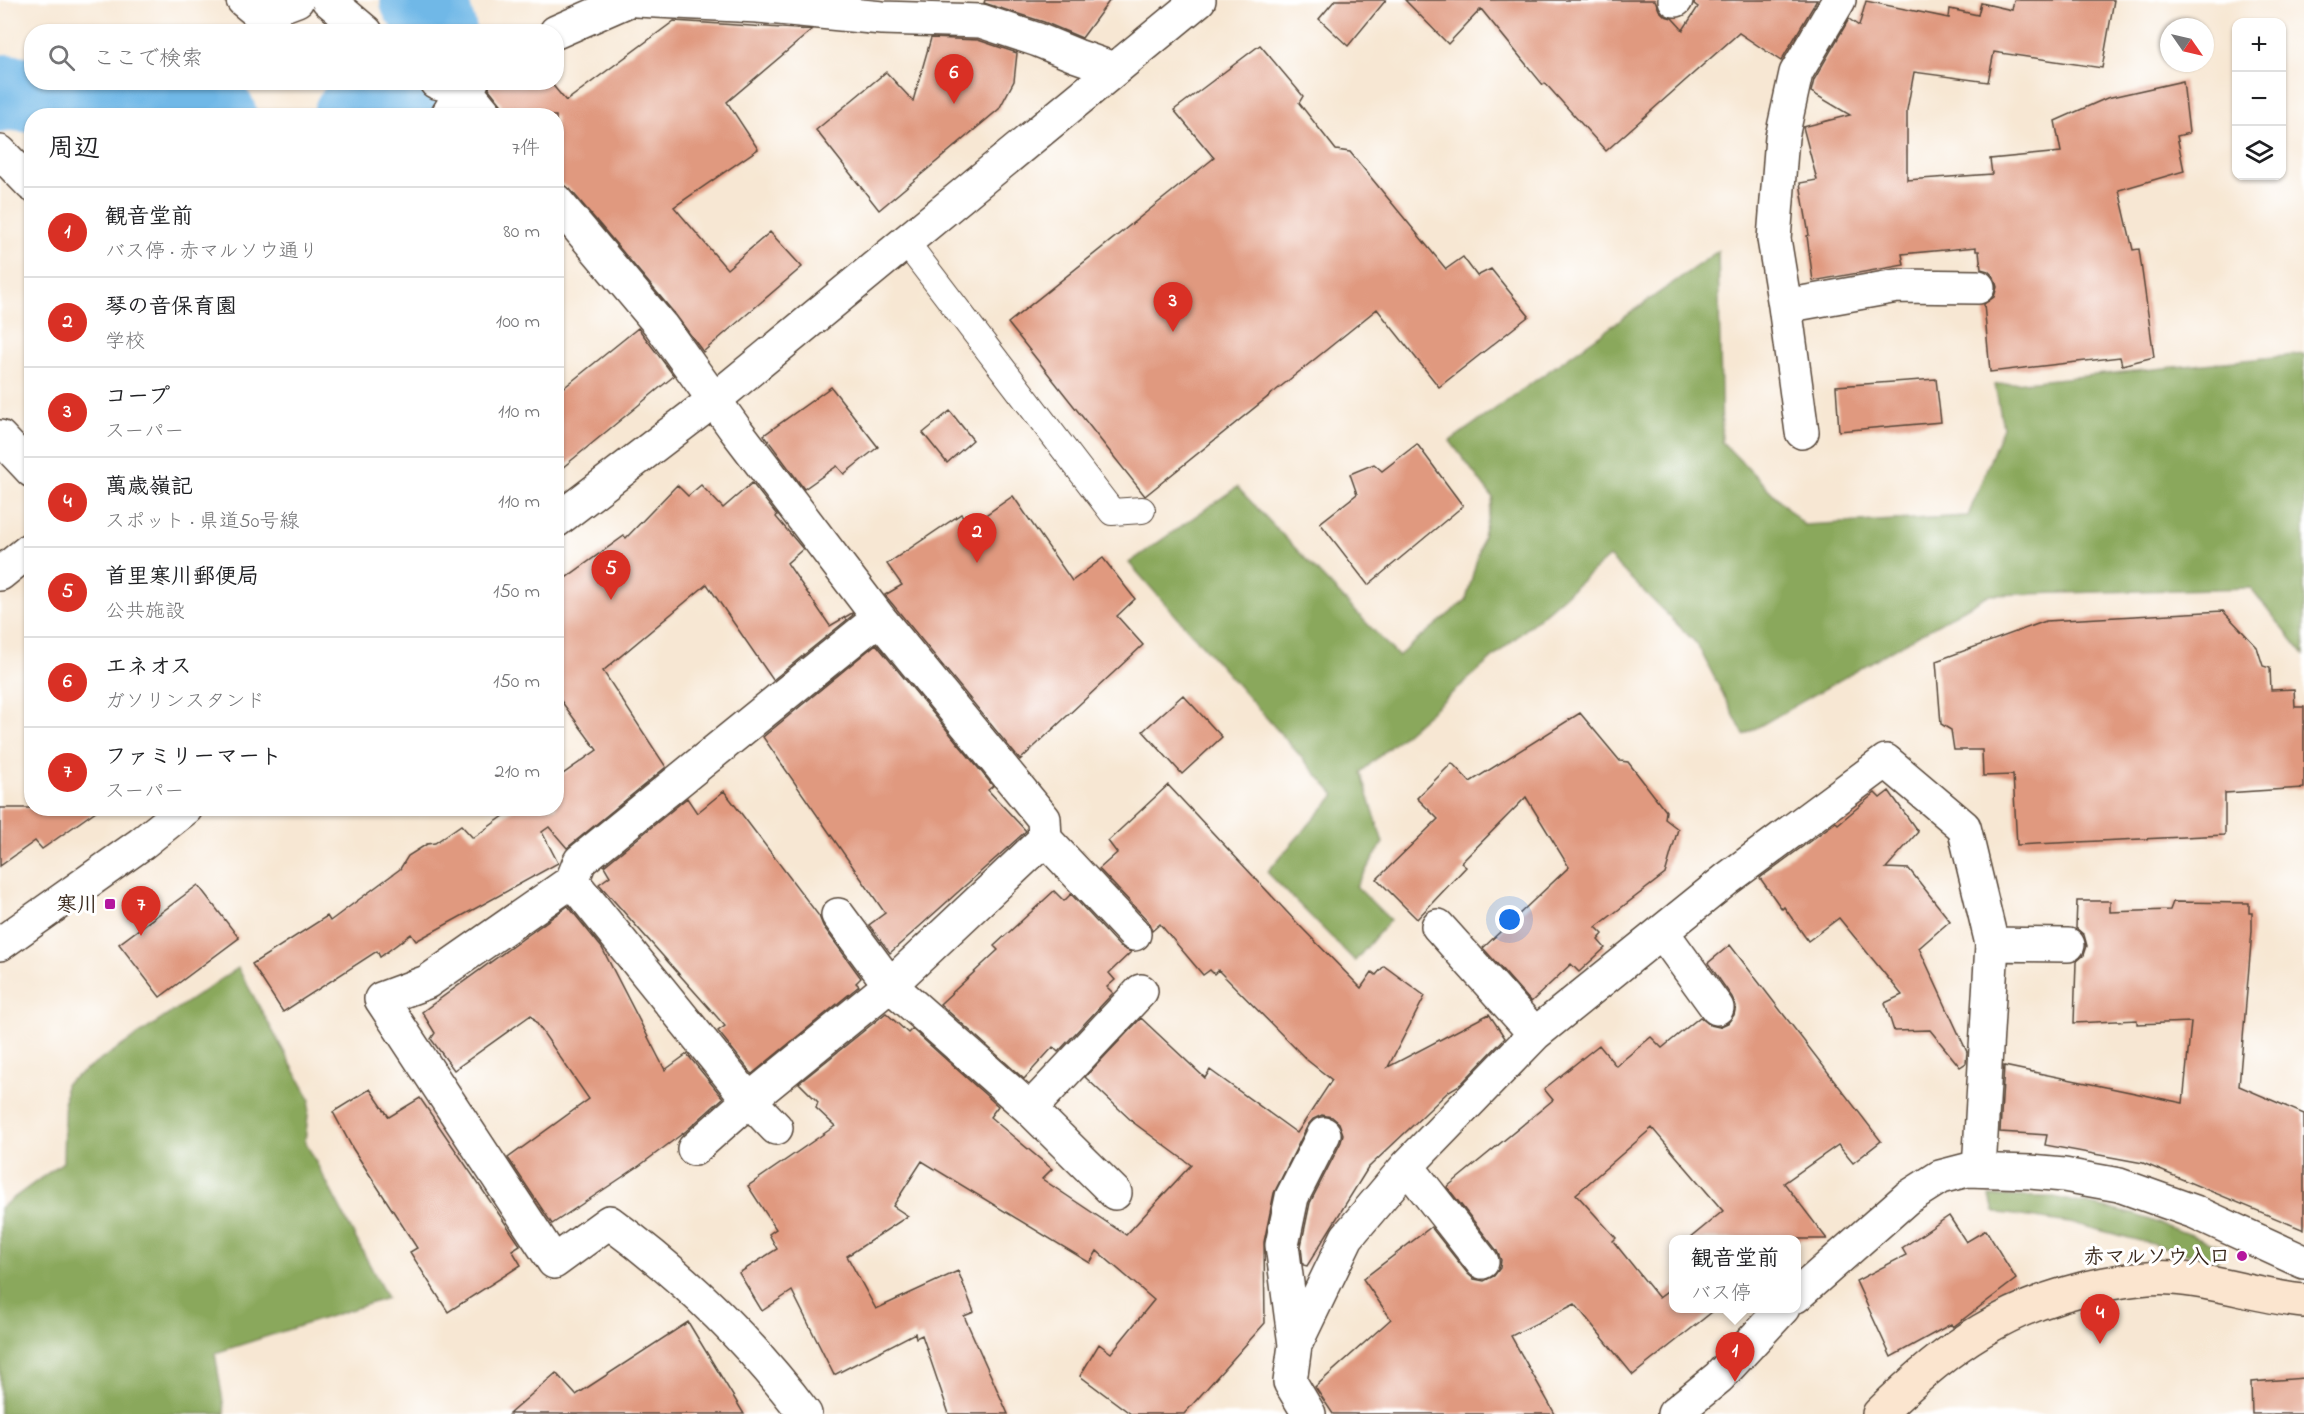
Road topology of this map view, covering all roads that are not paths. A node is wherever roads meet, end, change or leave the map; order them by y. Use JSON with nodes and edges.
{"nodes":[{"id":1,"x":243,"y":0,"type":"edge"},
{"id":2,"x":297,"y":0,"type":"edge"},
{"id":3,"x":328,"y":0,"type":"edge"},
{"id":4,"x":629,"y":0,"type":"edge"},
{"id":5,"x":636,"y":0,"type":"edge"},
{"id":6,"x":1199,"y":0,"type":"edge"},
{"id":7,"x":1839,"y":0,"type":"edge"},
{"id":8,"x":356,"y":24,"type":"edge"},
{"id":9,"x":564,"y":28,"type":"edge"},
{"id":10,"x":1114,"y":69,"type":"junction"},
{"id":11,"x":451,"y":90,"type":"edge"},
{"id":12,"x":459,"y":90,"type":"edge"},
{"id":13,"x":448,"y":108,"type":"edge"},
{"id":14,"x":478,"y":108,"type":"edge"},
{"id":15,"x":0,"y":152,"type":"edge"},
{"id":16,"x":24,"y":177,"type":"edge"},
{"id":17,"x":564,"y":211,"type":"edge"},
{"id":18,"x":905,"y":242,"type":"junction"},
{"id":19,"x":1978,"y":287,"type":"dead end"},
{"id":20,"x":1785,"y":306,"type":"junction"},
{"id":21,"x":714,"y":399,"type":"junction"},
{"id":22,"x":1802,"y":432,"type":"dead end"},
{"id":23,"x":0,"y":437,"type":"edge"},
{"id":24,"x":24,"y":462,"type":"edge"},
{"id":25,"x":1142,"y":510,"type":"dead end"},
{"id":26,"x":564,"y":515,"type":"edge"},
{"id":27,"x":24,"y":554,"type":"edge"},
{"id":28,"x":0,"y":574,"type":"edge"},
{"id":29,"x":879,"y":618,"type":"junction"},
{"id":30,"x":176,"y":816,"type":"edge"},
{"id":31,"x":1046,"y":839,"type":"junction"},
{"id":32,"x":572,"y":881,"type":"junction"},
{"id":33,"x":838,"y":915,"type":"dead end"},
{"id":34,"x":1438,"y":926,"type":"dead end"},
{"id":35,"x":1662,"y":932,"type":"junction"},
{"id":36,"x":1134,"y":934,"type":"dead end"},
{"id":37,"x":0,"y":944,"type":"edge"},
{"id":38,"x":1992,"y":944,"type":"junction"},
{"id":39,"x":2068,"y":945,"type":"dead end"},
{"id":40,"x":890,"y":985,"type":"junction"},
{"id":41,"x":1141,"y":991,"type":"dead end"},
{"id":42,"x":1717,"y":1008,"type":"dead end"},
{"id":43,"x":1534,"y":1034,"type":"junction"},
{"id":44,"x":749,"y":1100,"type":"junction"},
{"id":45,"x":1030,"y":1110,"type":"junction"},
{"id":46,"x":776,"y":1128,"type":"dead end"},
{"id":47,"x":1324,"y":1134,"type":"dead end"},
{"id":48,"x":694,"y":1149,"type":"dead end"},
{"id":49,"x":1407,"y":1166,"type":"junction"},
{"id":50,"x":1979,"y":1170,"type":"junction"},
{"id":51,"x":1115,"y":1193,"type":"dead end"},
{"id":52,"x":1482,"y":1262,"type":"dead end"},
{"id":53,"x":2304,"y":1262,"type":"edge"},
{"id":54,"x":1801,"y":1292,"type":"edge"},
{"id":55,"x":2304,"y":1302,"type":"edge"},
{"id":56,"x":1778,"y":1313,"type":"edge"},
{"id":57,"x":1295,"y":1346,"type":"junction"},
{"id":58,"x":805,"y":1414,"type":"edge"},
{"id":59,"x":1309,"y":1414,"type":"edge"},
{"id":60,"x":1674,"y":1414,"type":"edge"},
{"id":61,"x":1879,"y":1414,"type":"edge"}],
"edges":[{"from":1,"to":2,"type":"street"},
{"from":3,"to":8,"type":"street"},
{"from":4,"to":9,"type":"street"},
{"from":5,"to":10,"type":"street"},
{"from":6,"to":10,"type":"street"},
{"from":7,"to":20,"type":"street"},
{"from":10,"to":18,"type":"street"},
{"from":11,"to":13,"type":"street"},
{"from":12,"to":14,"type":"street"},
{"from":15,"to":16,"type":"street"},
{"from":17,"to":21,"type":"street"},
{"from":18,"to":21,"type":"street"},
{"from":18,"to":25,"type":"lane"},
{"from":19,"to":20,"type":"street"},
{"from":20,"to":22,"type":"street"},
{"from":21,"to":26,"type":"street"},
{"from":21,"to":29,"type":"street"},
{"from":23,"to":24,"type":"street"},
{"from":27,"to":28,"type":"street"},
{"from":29,"to":31,"type":"street"},
{"from":29,"to":32,"type":"street"},
{"from":30,"to":37,"type":"street"},
{"from":31,"to":36,"type":"street"},
{"from":31,"to":40,"type":"street"},
{"from":32,"to":44,"type":"street"},
{"from":32,"to":58,"type":"street"},
{"from":33,"to":40,"type":"street"},
{"from":34,"to":43,"type":"street"},
{"from":35,"to":38,"type":"street"},
{"from":35,"to":42,"type":"street"},
{"from":35,"to":43,"type":"street"},
{"from":38,"to":39,"type":"street"},
{"from":38,"to":50,"type":"street"},
{"from":40,"to":44,"type":"street"},
{"from":40,"to":45,"type":"street"},
{"from":41,"to":45,"type":"street"},
{"from":43,"to":49,"type":"street"},
{"from":44,"to":46,"type":"street"},
{"from":44,"to":48,"type":"street"},
{"from":45,"to":51,"type":"street"},
{"from":47,"to":57,"type":"street"},
{"from":49,"to":52,"type":"street"},
{"from":49,"to":57,"type":"street"},
{"from":50,"to":53,"type":"street"},
{"from":50,"to":54,"type":"street"},
{"from":55,"to":61,"type":"main road"},
{"from":56,"to":60,"type":"street"},
{"from":57,"to":59,"type":"street"}]}
